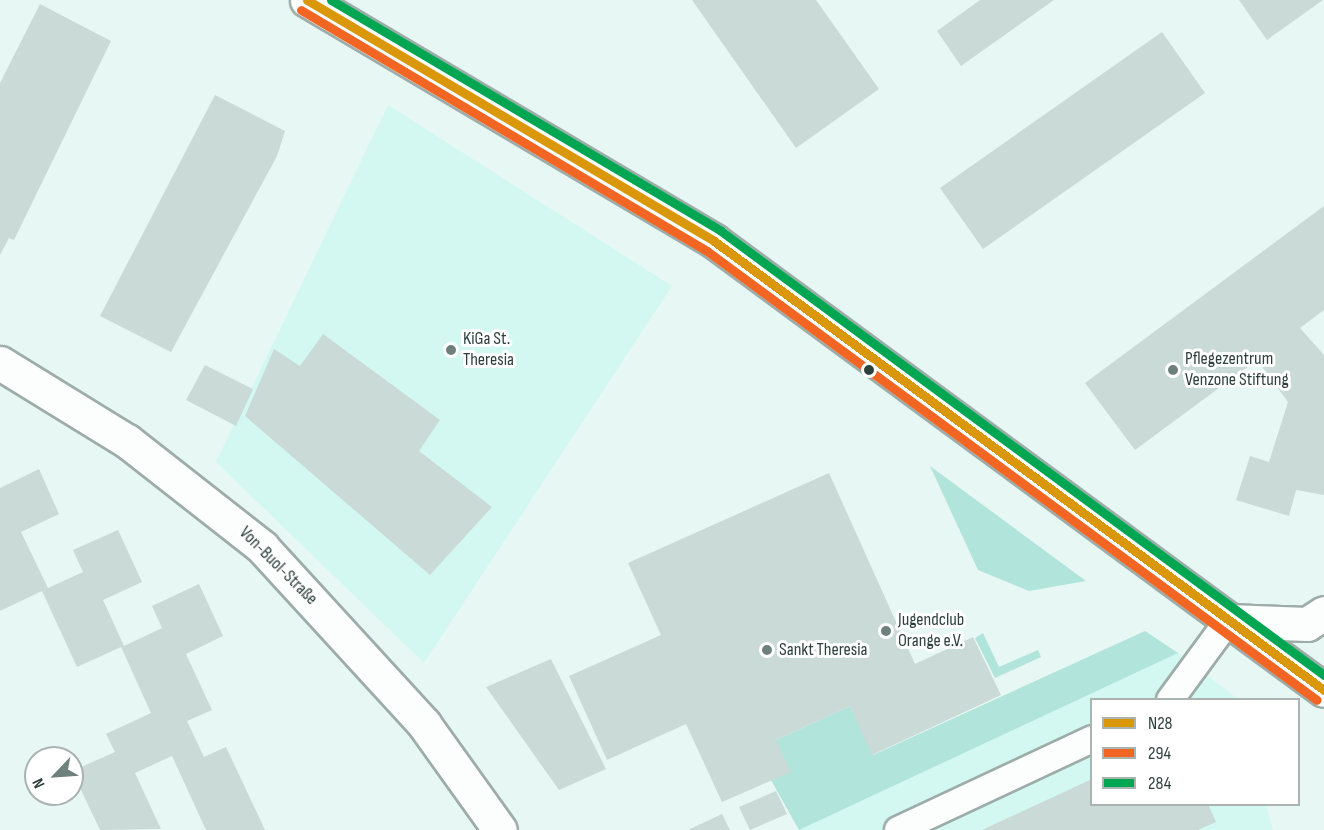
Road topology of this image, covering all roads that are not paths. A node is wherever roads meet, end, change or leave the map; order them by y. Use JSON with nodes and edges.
{"nodes":[{"id":1,"x":307,"y":0,"type":"edge"},
{"id":2,"x":0,"y":363,"type":"edge"},
{"id":3,"x":1324,"y":613,"type":"edge"},
{"id":4,"x":1228,"y":621,"type":"junction"},
{"id":5,"x":1324,"y":690,"type":"edge"},
{"id":6,"x":1171,"y":698,"type":"edge"},
{"id":7,"x":1090,"y":740,"type":"edge"},
{"id":8,"x":500,"y":830,"type":"edge"},
{"id":9,"x":898,"y":830,"type":"edge"}],
"edges":[{"from":1,"to":4,"type":"main road"},
{"from":2,"to":8,"type":"main road","name":"Von-Buol-Straße"},
{"from":3,"to":4,"type":"main road"},
{"from":4,"to":5,"type":"main road"},
{"from":4,"to":6,"type":"lane"},
{"from":7,"to":9,"type":"lane"}]}
